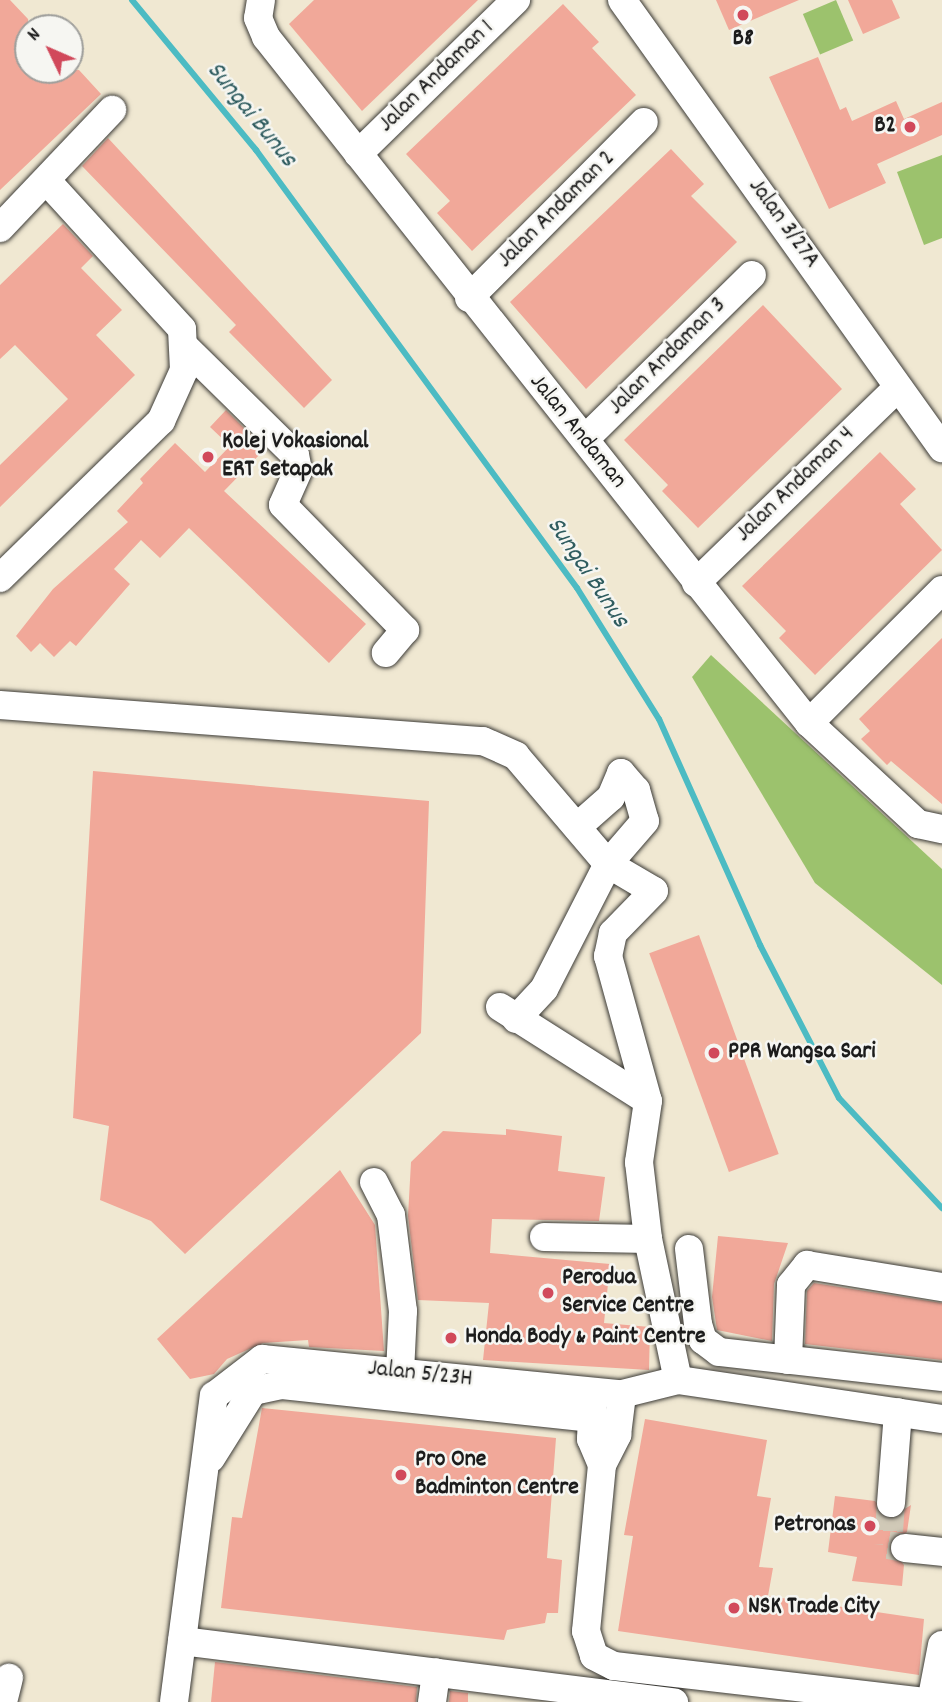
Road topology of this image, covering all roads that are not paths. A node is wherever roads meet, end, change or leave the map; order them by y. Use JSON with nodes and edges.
{"nodes":[{"id":1,"x":261,"y":0,"type":"edge"},
{"id":2,"x":516,"y":0,"type":"edge"},
{"id":3,"x":622,"y":0,"type":"edge"},
{"id":4,"x":113,"y":110,"type":"dead end"},
{"id":5,"x":645,"y":122,"type":"dead end"},
{"id":6,"x":358,"y":154,"type":"junction"},
{"id":7,"x":47,"y":181,"type":"junction"},
{"id":8,"x":0,"y":228,"type":"edge"},
{"id":9,"x":752,"y":275,"type":"dead end"},
{"id":10,"x":469,"y":298,"type":"junction"},
{"id":11,"x":183,"y":345,"type":"junction"},
{"id":12,"x":896,"y":388,"type":"junction"},
{"id":13,"x":585,"y":439,"type":"junction"},
{"id":14,"x":942,"y":448,"type":"edge"},
{"id":15,"x":0,"y":578,"type":"edge"},
{"id":16,"x":696,"y":583,"type":"junction"},
{"id":17,"x":942,"y":590,"type":"edge"},
{"id":18,"x":386,"y":653,"type":"dead end"},
{"id":19,"x":0,"y":705,"type":"edge"},
{"id":20,"x":809,"y":723,"type":"junction"},
{"id":21,"x":577,"y":827,"type":"junction"},
{"id":22,"x":940,"y":830,"type":"edge"},
{"id":23,"x":608,"y":864,"type":"junction"},
{"id":24,"x":649,"y":1101,"type":"junction"},
{"id":25,"x":374,"y":1182,"type":"dead end"},
{"id":26,"x":544,"y":1237,"type":"dead end"},
{"id":27,"x":648,"y":1239,"type":"junction"},
{"id":28,"x":689,"y":1249,"type":"dead end"},
{"id":29,"x":942,"y":1287,"type":"edge"},
{"id":30,"x":782,"y":1359,"type":"junction"},
{"id":31,"x":886,"y":1371,"type":"junction"},
{"id":32,"x":400,"y":1373,"type":"junction"},
{"id":33,"x":942,"y":1377,"type":"edge"},
{"id":34,"x":678,"y":1380,"type":"junction"},
{"id":35,"x":772,"y":1393,"type":"junction"},
{"id":36,"x":622,"y":1394,"type":"junction"},
{"id":37,"x":593,"y":1406,"type":"junction"},
{"id":38,"x":889,"y":1411,"type":"junction"},
{"id":39,"x":942,"y":1419,"type":"edge"},
{"id":40,"x":602,"y":1465,"type":"junction"},
{"id":41,"x":205,"y":1468,"type":"junction"},
{"id":42,"x":891,"y":1503,"type":"tunnel mouth"},
{"id":43,"x":905,"y":1548,"type":"dead end"},
{"id":44,"x":942,"y":1552,"type":"edge"},
{"id":45,"x":182,"y":1641,"type":"junction"},
{"id":46,"x":942,"y":1646,"type":"edge"},
{"id":47,"x":436,"y":1672,"type":"junction"},
{"id":48,"x":174,"y":1702,"type":"edge"},
{"id":49,"x":432,"y":1702,"type":"edge"},
{"id":50,"x":668,"y":1702,"type":"edge"},
{"id":51,"x":929,"y":1702,"type":"edge"}],
"edges":[{"from":1,"to":6,"type":"street","name":"Jalan Andaman"},
{"from":2,"to":6,"type":"street","name":"Jalan Andaman 1"},
{"from":3,"to":12,"type":"street","name":"Jalan 3/27A"},
{"from":4,"to":7,"type":"street"},
{"from":5,"to":10,"type":"street","name":"Jalan Andaman 2"},
{"from":6,"to":10,"type":"street","name":"Jalan Andaman"},
{"from":7,"to":8,"type":"street"},
{"from":7,"to":11,"type":"street"},
{"from":9,"to":13,"type":"street","name":"Jalan Andaman 3"},
{"from":10,"to":13,"type":"street","name":"Jalan Andaman"},
{"from":11,"to":15,"type":"street"},
{"from":11,"to":18,"type":"street"},
{"from":12,"to":14,"type":"street","name":"Jalan 3/27A"},
{"from":12,"to":16,"type":"street","name":"Jalan Andaman 4"},
{"from":13,"to":16,"type":"street","name":"Jalan Andaman"},
{"from":16,"to":20,"type":"street","name":"Jalan Andaman"},
{"from":17,"to":20,"type":"street"},
{"from":19,"to":21,"type":"street"},
{"from":20,"to":22,"type":"street","name":"Jalan Andaman"},
{"from":21,"to":23,"type":"street"},
{"from":21,"to":23,"type":"street"},
{"from":23,"to":24,"type":"street"},
{"from":23,"to":24,"type":"street"},
{"from":24,"to":27,"type":"street"},
{"from":25,"to":32,"type":"street"},
{"from":26,"to":27,"type":"street"},
{"from":27,"to":34,"type":"street"},
{"from":28,"to":30,"type":"street"},
{"from":29,"to":30,"type":"street"},
{"from":30,"to":31,"type":"street"},
{"from":30,"to":35,"type":"street"},
{"from":31,"to":33,"type":"street"},
{"from":31,"to":38,"type":"street"},
{"from":32,"to":37,"type":"street","name":"Jalan 5/23H"},
{"from":32,"to":41,"type":"street","name":"Jalan 5/23H"},
{"from":34,"to":35,"type":"street","name":"Jalan 5/23H"},
{"from":34,"to":36,"type":"street","name":"Jalan 5/23H"},
{"from":35,"to":38,"type":"street","name":"Jalan 5/23H"},
{"from":36,"to":37,"type":"street","name":"Jalan 5/23H"},
{"from":36,"to":40,"type":"street"},
{"from":37,"to":40,"type":"street"},
{"from":37,"to":41,"type":"street"},
{"from":38,"to":39,"type":"street","name":"Jalan 5/23H"},
{"from":38,"to":42,"type":"street"},
{"from":40,"to":51,"type":"street"},
{"from":41,"to":45,"type":"street","name":"Jalan 5/23H"},
{"from":43,"to":44,"type":"street"},
{"from":45,"to":47,"type":"street"},
{"from":45,"to":48,"type":"street","name":"Jalan 5/23H"},
{"from":46,"to":51,"type":"street"},
{"from":47,"to":49,"type":"street"},
{"from":47,"to":50,"type":"street"}]}
